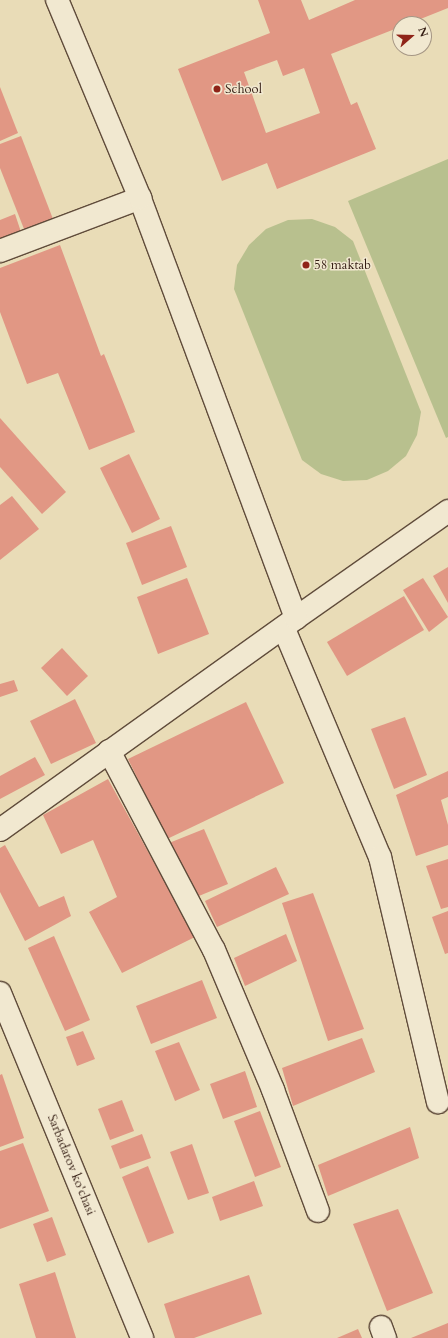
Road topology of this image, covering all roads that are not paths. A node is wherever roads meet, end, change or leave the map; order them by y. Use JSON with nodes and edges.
{"nodes":[{"id":1,"x":57,"y":0,"type":"edge"},
{"id":2,"x":140,"y":198,"type":"junction"},
{"id":3,"x":0,"y":251,"type":"edge"},
{"id":4,"x":448,"y":511,"type":"edge"},
{"id":5,"x":290,"y":623,"type":"junction"},
{"id":6,"x":109,"y":752,"type":"junction"},
{"id":7,"x":0,"y":830,"type":"edge"},
{"id":8,"x":0,"y":993,"type":"edge"},
{"id":9,"x":438,"y":1102,"type":"dead end"},
{"id":10,"x":318,"y":1211,"type":"dead end"},
{"id":11,"x":142,"y":1338,"type":"edge"}],
"edges":[{"from":1,"to":2,"type":"street"},
{"from":2,"to":3,"type":"street"},
{"from":2,"to":5,"type":"street"},
{"from":4,"to":5,"type":"street"},
{"from":5,"to":6,"type":"street"},
{"from":5,"to":9,"type":"street"},
{"from":6,"to":7,"type":"street"},
{"from":6,"to":10,"type":"street"},
{"from":8,"to":11,"type":"street","name":"Sarbadarov ko'chasi"}]}
